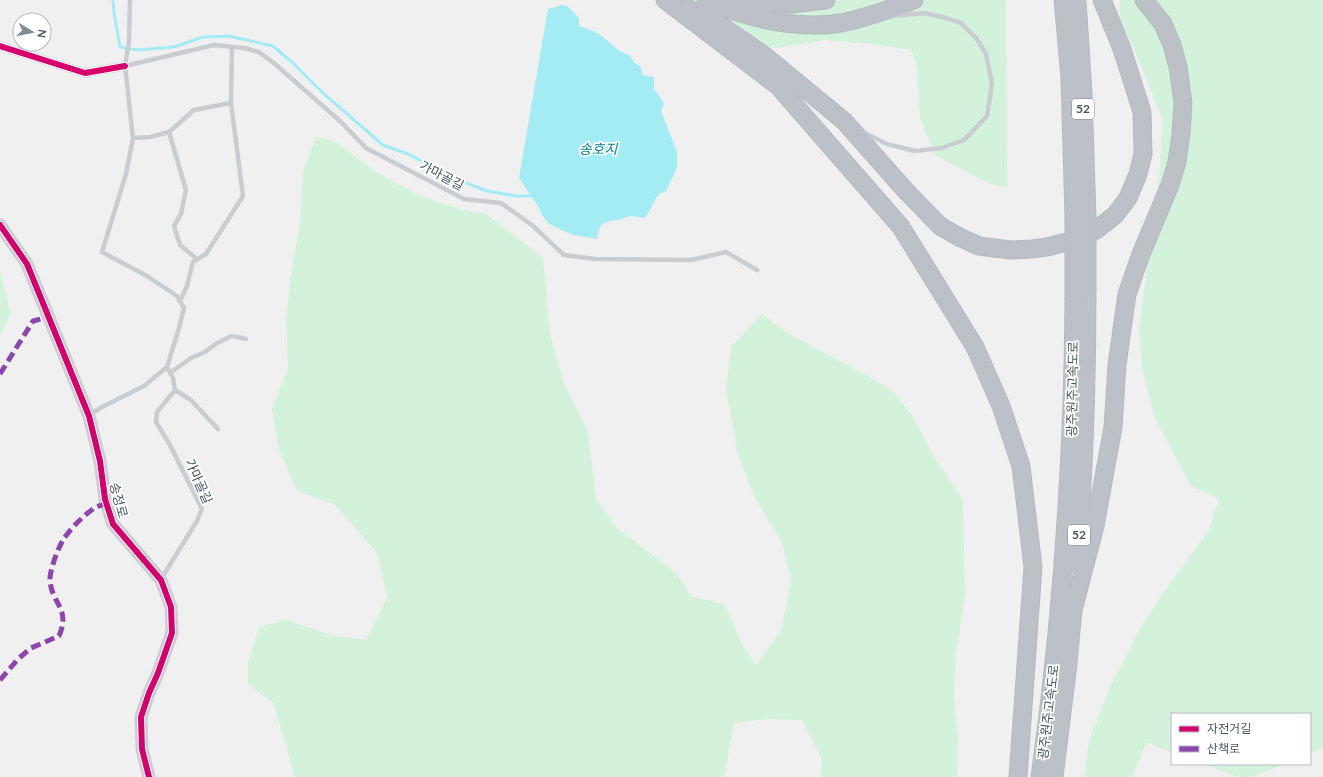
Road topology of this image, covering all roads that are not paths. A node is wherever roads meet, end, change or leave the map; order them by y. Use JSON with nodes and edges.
{"nodes":[{"id":1,"x":130,"y":0,"type":"edge"},
{"id":2,"x":665,"y":0,"type":"edge"},
{"id":3,"x":670,"y":0,"type":"edge"},
{"id":4,"x":706,"y":0,"type":"edge"},
{"id":5,"x":735,"y":0,"type":"edge"},
{"id":6,"x":826,"y":0,"type":"edge"},
{"id":7,"x":914,"y":0,"type":"edge"},
{"id":8,"x":1064,"y":0,"type":"edge"},
{"id":9,"x":1077,"y":0,"type":"edge"},
{"id":10,"x":1102,"y":0,"type":"edge"},
{"id":11,"x":1144,"y":0,"type":"edge"},
{"id":12,"x":862,"y":19,"type":"junction"},
{"id":13,"x":0,"y":46,"type":"edge"},
{"id":14,"x":232,"y":47,"type":"junction"},
{"id":15,"x":125,"y":66,"type":"junction"},
{"id":16,"x":232,"y":103,"type":"junction"},
{"id":17,"x":844,"y":121,"type":"junction"},
{"id":18,"x":169,"y":132,"type":"junction"},
{"id":19,"x":132,"y":138,"type":"junction"},
{"id":20,"x":1081,"y":218,"type":"junction"},
{"id":21,"x":0,"y":225,"type":"edge"},
{"id":22,"x":197,"y":259,"type":"junction"},
{"id":23,"x":757,"y":270,"type":"dead end"},
{"id":24,"x":1081,"y":296,"type":"junction"},
{"id":25,"x":180,"y":301,"type":"junction"},
{"id":26,"x":246,"y":339,"type":"dead end"},
{"id":27,"x":167,"y":367,"type":"junction"},
{"id":28,"x":170,"y":373,"type":"junction"},
{"id":29,"x":175,"y":390,"type":"junction"},
{"id":30,"x":89,"y":416,"type":"junction"},
{"id":31,"x":218,"y":429,"type":"dead end"},
{"id":32,"x":161,"y":580,"type":"junction"},
{"id":33,"x":1073,"y":610,"type":"junction"},
{"id":34,"x":149,"y":777,"type":"edge"},
{"id":35,"x":1018,"y":777,"type":"edge"},
{"id":36,"x":1040,"y":777,"type":"edge"},
{"id":37,"x":1054,"y":777,"type":"edge"}],
"edges":[{"from":1,"to":15,"type":"lane"},
{"from":2,"to":35,"type":"highway"},
{"from":3,"to":17,"type":"highway"},
{"from":4,"to":12,"type":"highway"},
{"from":5,"to":6,"type":"highway"},
{"from":7,"to":12,"type":"highway"},
{"from":8,"to":20,"type":"highway","name":"광주원주고속도로","number":"52"},
{"from":9,"to":20,"type":"highway","name":"광주원주고속도로","number":"52"},
{"from":10,"to":17,"type":"highway"},
{"from":11,"to":33,"type":"highway"},
{"from":12,"to":17,"type":"lane"},
{"from":13,"to":15,"type":"street"},
{"from":14,"to":15,"type":"lane","name":"가마골길"},
{"from":14,"to":16,"type":"lane"},
{"from":14,"to":23,"type":"lane","name":"가마골길"},
{"from":15,"to":19,"type":"lane"},
{"from":16,"to":18,"type":"lane"},
{"from":16,"to":22,"type":"lane"},
{"from":18,"to":19,"type":"lane"},
{"from":18,"to":22,"type":"lane"},
{"from":19,"to":25,"type":"lane"},
{"from":20,"to":24,"type":"highway","name":"광주원주고속도로","number":"52","bridge":true},
{"from":21,"to":30,"type":"street","name":"송정로"},
{"from":22,"to":25,"type":"lane"},
{"from":24,"to":33,"type":"highway","name":"광주원주고속도로","number":"52"},
{"from":24,"to":36,"type":"highway","name":"광주원주고속도로","number":"52"},
{"from":25,"to":27,"type":"lane"},
{"from":26,"to":28,"type":"lane"},
{"from":27,"to":28,"type":"lane"},
{"from":27,"to":30,"type":"lane"},
{"from":28,"to":29,"type":"lane"},
{"from":29,"to":31,"type":"lane"},
{"from":29,"to":32,"type":"lane","name":"가마골길"},
{"from":30,"to":32,"type":"street","name":"송정로"},
{"from":32,"to":34,"type":"street","name":"송정로"},
{"from":33,"to":37,"type":"highway","name":"광주원주고속도로","number":"52"}]}
